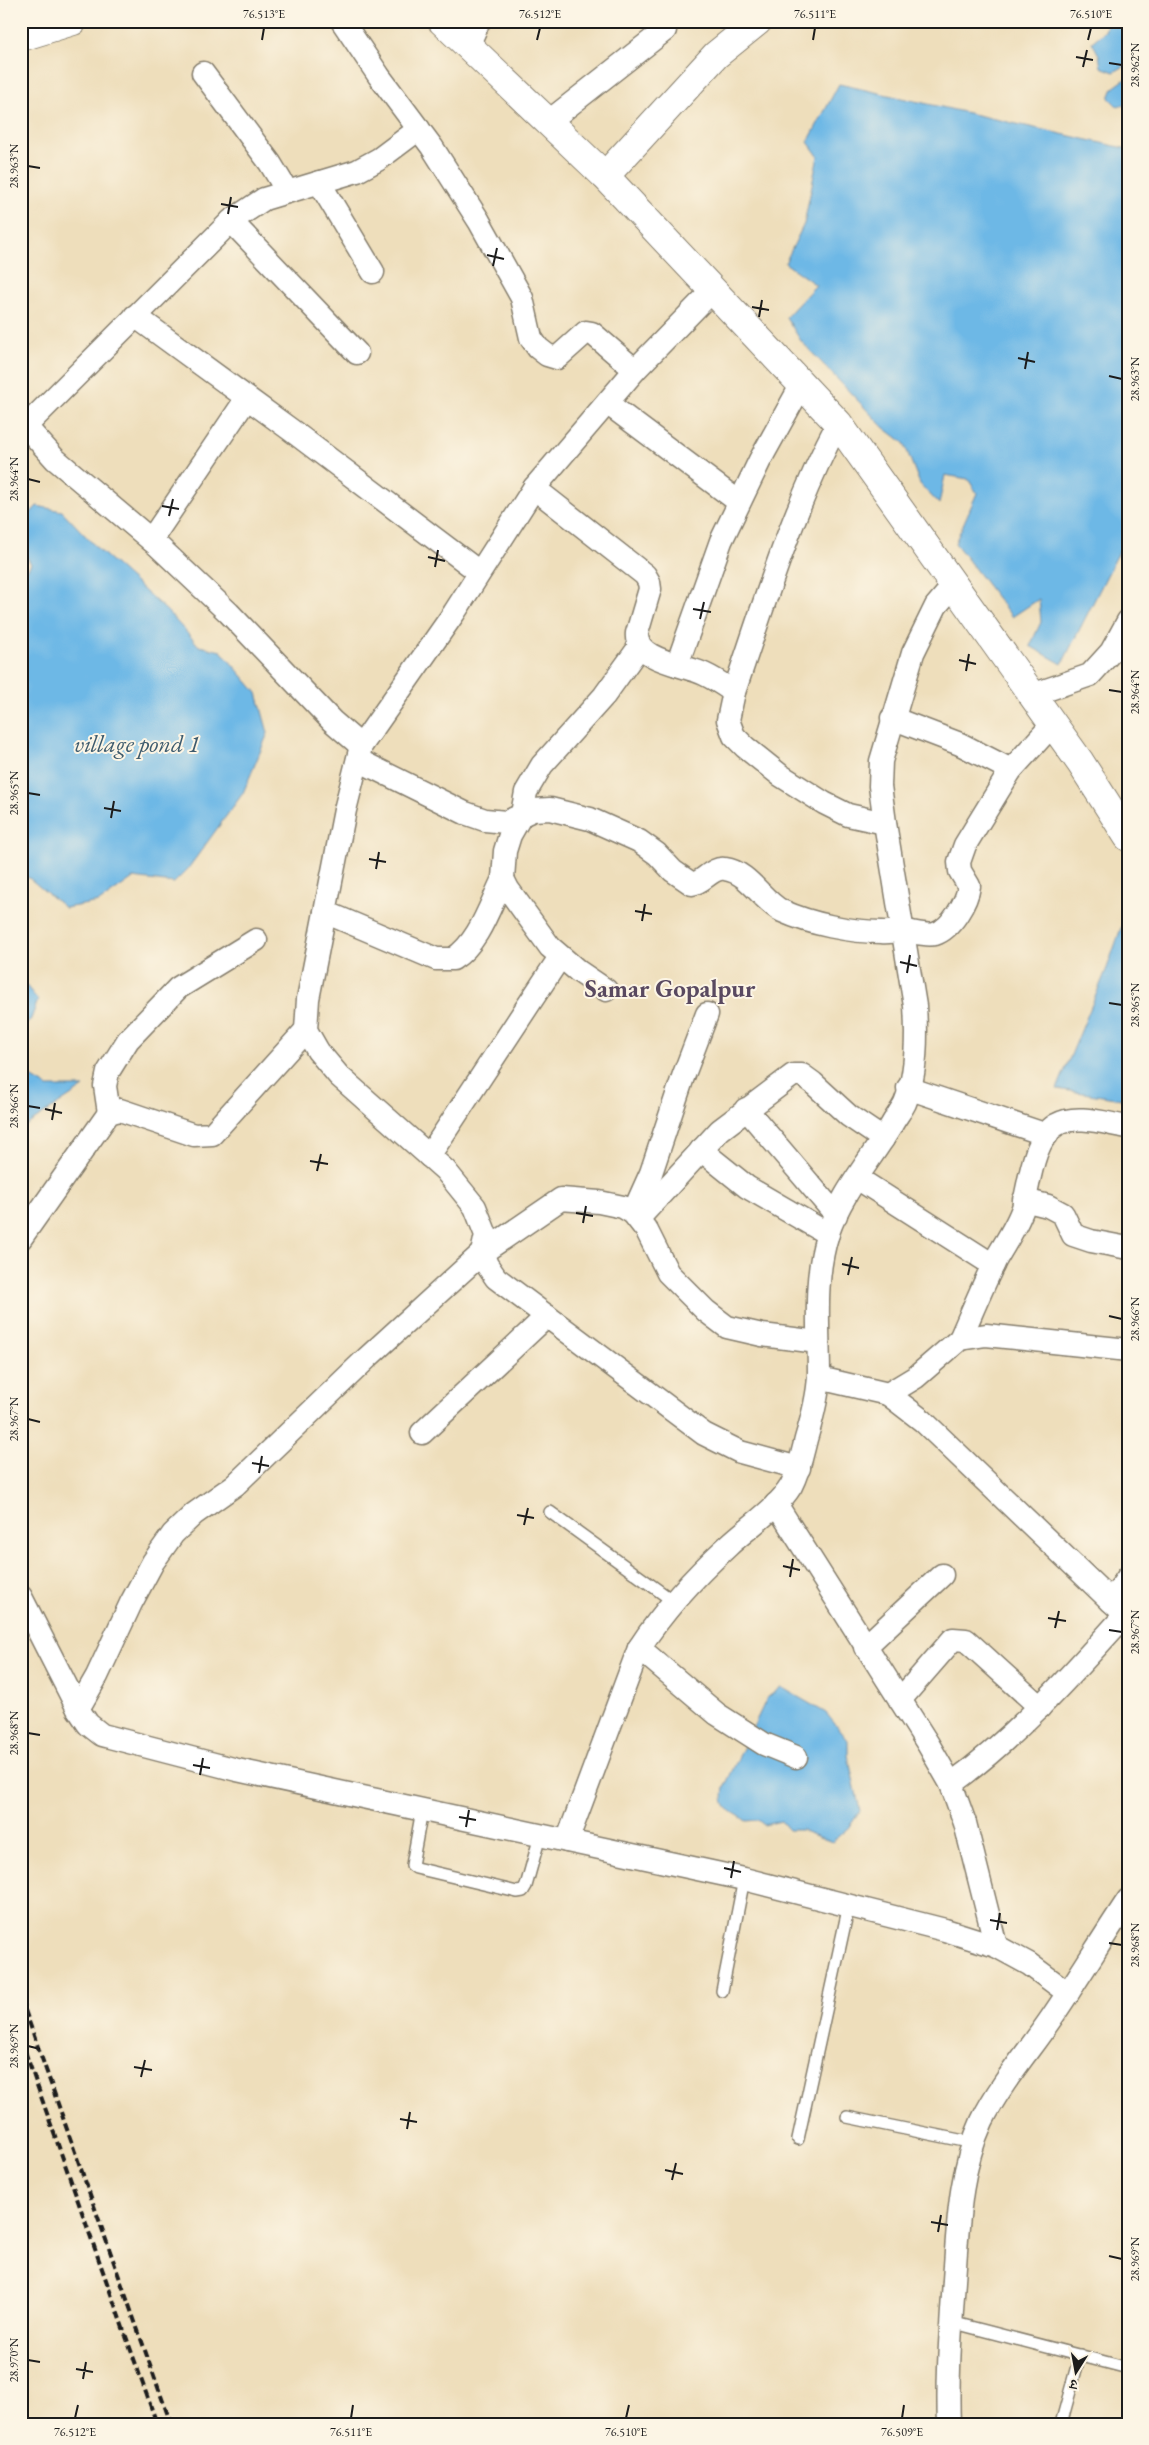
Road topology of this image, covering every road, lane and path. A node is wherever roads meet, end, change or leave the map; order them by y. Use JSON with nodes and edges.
{"nodes":[{"id":1,"x":73,"y":21,"type":"edge"},
{"id":2,"x":342,"y":21,"type":"edge"},
{"id":3,"x":442,"y":21,"type":"edge"},
{"id":4,"x":758,"y":21,"type":"edge"},
{"id":5,"x":36,"y":30,"type":"edge"},
{"id":6,"x":665,"y":30,"type":"dead end"},
{"id":7,"x":474,"y":33,"type":"edge"},
{"id":8,"x":204,"y":73,"type":"dead end"},
{"id":9,"x":548,"y":122,"type":"junction"},
{"id":10,"x":419,"y":129,"type":"junction"},
{"id":11,"x":605,"y":176,"type":"junction"},
{"id":12,"x":319,"y":182,"type":"junction"},
{"id":13,"x":287,"y":191,"type":"junction"},
{"id":14,"x":231,"y":221,"type":"junction"},
{"id":15,"x":373,"y":272,"type":"dead end"},
{"id":16,"x":714,"y":289,"type":"junction"},
{"id":17,"x":135,"y":316,"type":"junction"},
{"id":18,"x":358,"y":353,"type":"dead end"},
{"id":19,"x":635,"y":370,"type":"junction"},
{"id":20,"x":802,"y":384,"type":"junction"},
{"id":21,"x":247,"y":398,"type":"junction"},
{"id":22,"x":607,"y":403,"type":"junction"},
{"id":23,"x":838,"y":423,"type":"junction"},
{"id":24,"x":24,"y":424,"type":"edge"},
{"id":25,"x":534,"y":488,"type":"junction"},
{"id":26,"x":739,"y":502,"type":"junction"},
{"id":27,"x":151,"y":540,"type":"junction"},
{"id":28,"x":479,"y":572,"type":"junction"},
{"id":29,"x":953,"y":586,"type":"junction"},
{"id":30,"x":1128,"y":621,"type":"edge"},
{"id":31,"x":640,"y":646,"type":"junction"},
{"id":32,"x":677,"y":664,"type":"junction"},
{"id":33,"x":734,"y":692,"type":"junction"},
{"id":34,"x":1032,"y":695,"type":"junction"},
{"id":35,"x":892,"y":718,"type":"junction"},
{"id":36,"x":1053,"y":724,"type":"junction"},
{"id":37,"x":360,"y":753,"type":"junction"},
{"id":38,"x":1011,"y":770,"type":"junction"},
{"id":39,"x":522,"y":814,"type":"junction"},
{"id":40,"x":885,"y":823,"type":"junction"},
{"id":41,"x":1128,"y":837,"type":"edge"},
{"id":42,"x":503,"y":879,"type":"junction"},
{"id":43,"x":325,"y":912,"type":"junction"},
{"id":44,"x":903,"y":931,"type":"junction"},
{"id":45,"x":256,"y":940,"type":"dead end"},
{"id":46,"x":560,"y":957,"type":"junction"},
{"id":47,"x":606,"y":990,"type":"dead end"},
{"id":48,"x":707,"y":1014,"type":"dead end"},
{"id":49,"x":306,"y":1030,"type":"junction"},
{"id":50,"x":908,"y":1088,"type":"junction"},
{"id":51,"x":746,"y":1109,"type":"junction"},
{"id":52,"x":109,"y":1113,"type":"junction"},
{"id":53,"x":1128,"y":1127,"type":"edge"},
{"id":54,"x":1047,"y":1135,"type":"junction"},
{"id":55,"x":883,"y":1139,"type":"junction"},
{"id":56,"x":701,"y":1150,"type":"junction"},
{"id":57,"x":430,"y":1156,"type":"junction"},
{"id":58,"x":857,"y":1178,"type":"junction"},
{"id":59,"x":1024,"y":1200,"type":"junction"},
{"id":60,"x":636,"y":1215,"type":"junction"},
{"id":61,"x":832,"y":1225,"type":"junction"},
{"id":62,"x":21,"y":1238,"type":"edge"},
{"id":63,"x":1128,"y":1248,"type":"edge"},
{"id":64,"x":482,"y":1253,"type":"junction"},
{"id":65,"x":993,"y":1265,"type":"junction"},
{"id":66,"x":547,"y":1316,"type":"junction"},
{"id":67,"x":960,"y":1339,"type":"junction"},
{"id":68,"x":818,"y":1342,"type":"junction"},
{"id":69,"x":1128,"y":1350,"type":"edge"},
{"id":70,"x":819,"y":1378,"type":"junction"},
{"id":71,"x":888,"y":1394,"type":"junction"},
{"id":72,"x":422,"y":1433,"type":"dead end"},
{"id":73,"x":799,"y":1468,"type":"junction"},
{"id":74,"x":776,"y":1504,"type":"junction"},
{"id":75,"x":550,"y":1512,"type":"dead end"},
{"id":76,"x":942,"y":1575,"type":"dead end"},
{"id":77,"x":1128,"y":1577,"type":"edge"},
{"id":78,"x":21,"y":1597,"type":"edge"},
{"id":79,"x":673,"y":1601,"type":"junction"},
{"id":80,"x":1121,"y":1611,"type":"edge"},
{"id":81,"x":865,"y":1647,"type":"junction"},
{"id":82,"x":639,"y":1648,"type":"junction"},
{"id":83,"x":900,"y":1700,"type":"junction"},
{"id":84,"x":1040,"y":1707,"type":"junction"},
{"id":85,"x":78,"y":1710,"type":"junction"},
{"id":86,"x":796,"y":1757,"type":"dead end"},
{"id":87,"x":951,"y":1784,"type":"junction"},
{"id":88,"x":422,"y":1810,"type":"junction"},
{"id":89,"x":540,"y":1836,"type":"junction"},
{"id":90,"x":567,"y":1841,"type":"junction"},
{"id":91,"x":744,"y":1879,"type":"junction"},
{"id":92,"x":848,"y":1905,"type":"junction"},
{"id":93,"x":1126,"y":1905,"type":"edge"},
{"id":94,"x":996,"y":1946,"type":"junction"},
{"id":95,"x":722,"y":1991,"type":"dead end"},
{"id":96,"x":1068,"y":1993,"type":"junction"},
{"id":97,"x":848,"y":2118,"type":"dead end"},
{"id":98,"x":798,"y":2139,"type":"dead end"},
{"id":99,"x":974,"y":2143,"type":"junction"},
{"id":100,"x":951,"y":2322,"type":"junction"},
{"id":101,"x":1080,"y":2355,"type":"junction"},
{"id":102,"x":1128,"y":2368,"type":"edge"},
{"id":103,"x":949,"y":2424,"type":"edge"},
{"id":104,"x":1061,"y":2424,"type":"edge"}],
"edges":[{"from":1,"to":5,"type":"street"},
{"from":2,"to":10,"type":"street"},
{"from":3,"to":7,"type":"street"},
{"from":4,"to":11,"type":"street"},
{"from":6,"to":9,"type":"street"},
{"from":7,"to":9,"type":"street"},
{"from":8,"to":13,"type":"street"},
{"from":9,"to":11,"type":"street"},
{"from":10,"to":12,"type":"street"},
{"from":10,"to":19,"type":"street"},
{"from":11,"to":16,"type":"street"},
{"from":12,"to":13,"type":"street"},
{"from":12,"to":15,"type":"street"},
{"from":13,"to":14,"type":"street"},
{"from":14,"to":17,"type":"street"},
{"from":14,"to":18,"type":"street"},
{"from":16,"to":19,"type":"street"},
{"from":16,"to":20,"type":"street"},
{"from":17,"to":21,"type":"street"},
{"from":17,"to":24,"type":"street"},
{"from":19,"to":22,"type":"street"},
{"from":20,"to":23,"type":"street"},
{"from":20,"to":26,"type":"street"},
{"from":21,"to":27,"type":"street"},
{"from":21,"to":28,"type":"street"},
{"from":22,"to":25,"type":"street"},
{"from":22,"to":26,"type":"street"},
{"from":23,"to":29,"type":"street"},
{"from":23,"to":33,"type":"street"},
{"from":24,"to":27,"type":"street"},
{"from":25,"to":28,"type":"street"},
{"from":25,"to":31,"type":"street"},
{"from":26,"to":32,"type":"street"},
{"from":27,"to":37,"type":"street"},
{"from":28,"to":37,"type":"street"},
{"from":29,"to":34,"type":"street"},
{"from":29,"to":35,"type":"street"},
{"from":30,"to":34,"type":"street"},
{"from":31,"to":32,"type":"street"},
{"from":31,"to":39,"type":"street"},
{"from":32,"to":33,"type":"street"},
{"from":33,"to":40,"type":"street"},
{"from":34,"to":36,"type":"street"},
{"from":35,"to":38,"type":"street"},
{"from":35,"to":40,"type":"street"},
{"from":36,"to":38,"type":"street"},
{"from":36,"to":41,"type":"street"},
{"from":37,"to":39,"type":"street"},
{"from":37,"to":43,"type":"street"},
{"from":38,"to":44,"type":"street"},
{"from":39,"to":42,"type":"street"},
{"from":39,"to":44,"type":"street"},
{"from":40,"to":44,"type":"street"},
{"from":42,"to":43,"type":"street"},
{"from":42,"to":46,"type":"street"},
{"from":43,"to":49,"type":"street"},
{"from":44,"to":50,"type":"street"},
{"from":45,"to":52,"type":"street"},
{"from":46,"to":47,"type":"street"},
{"from":46,"to":57,"type":"street"},
{"from":48,"to":60,"type":"street"},
{"from":49,"to":52,"type":"street"},
{"from":49,"to":57,"type":"street"},
{"from":50,"to":54,"type":"street"},
{"from":50,"to":55,"type":"street"},
{"from":51,"to":55,"type":"street"},
{"from":51,"to":56,"type":"street"},
{"from":51,"to":61,"type":"street"},
{"from":52,"to":62,"type":"street"},
{"from":53,"to":54,"type":"street"},
{"from":54,"to":59,"type":"street"},
{"from":55,"to":58,"type":"street"},
{"from":56,"to":60,"type":"street"},
{"from":56,"to":61,"type":"street"},
{"from":57,"to":64,"type":"street"},
{"from":58,"to":61,"type":"street"},
{"from":58,"to":65,"type":"street"},
{"from":59,"to":63,"type":"street"},
{"from":59,"to":65,"type":"street"},
{"from":60,"to":64,"type":"street"},
{"from":60,"to":68,"type":"street"},
{"from":61,"to":68,"type":"street"},
{"from":64,"to":66,"type":"street"},
{"from":64,"to":85,"type":"street"},
{"from":65,"to":67,"type":"street"},
{"from":66,"to":72,"type":"street"},
{"from":66,"to":73,"type":"street"},
{"from":67,"to":69,"type":"street"},
{"from":67,"to":71,"type":"street"},
{"from":68,"to":70,"type":"street"},
{"from":70,"to":71,"type":"street"},
{"from":70,"to":73,"type":"street"},
{"from":71,"to":80,"type":"street"},
{"from":73,"to":74,"type":"street"},
{"from":74,"to":79,"type":"street"},
{"from":74,"to":81,"type":"street"},
{"from":75,"to":79,"type":"lane"},
{"from":76,"to":81,"type":"street"},
{"from":77,"to":80,"type":"street"},
{"from":78,"to":85,"type":"street"},
{"from":79,"to":82,"type":"street"},
{"from":80,"to":84,"type":"street"},
{"from":81,"to":83,"type":"street"},
{"from":82,"to":86,"type":"street"},
{"from":82,"to":90,"type":"street"},
{"from":83,"to":84,"type":"street"},
{"from":83,"to":87,"type":"street"},
{"from":84,"to":87,"type":"street"},
{"from":85,"to":88,"type":"street"},
{"from":87,"to":94,"type":"street"},
{"from":88,"to":89,"type":"street"},
{"from":88,"to":89,"type":"lane"},
{"from":89,"to":90,"type":"street"},
{"from":90,"to":91,"type":"street"},
{"from":91,"to":92,"type":"street"},
{"from":91,"to":95,"type":"lane"},
{"from":92,"to":94,"type":"street"},
{"from":92,"to":98,"type":"lane"},
{"from":93,"to":96,"type":"street"},
{"from":94,"to":96,"type":"street"},
{"from":96,"to":99,"type":"street"},
{"from":97,"to":99,"type":"lane"},
{"from":99,"to":100,"type":"street"},
{"from":100,"to":101,"type":"lane"},
{"from":100,"to":103,"type":"street"},
{"from":101,"to":102,"type":"lane"},
{"from":101,"to":104,"type":"lane"}]}
